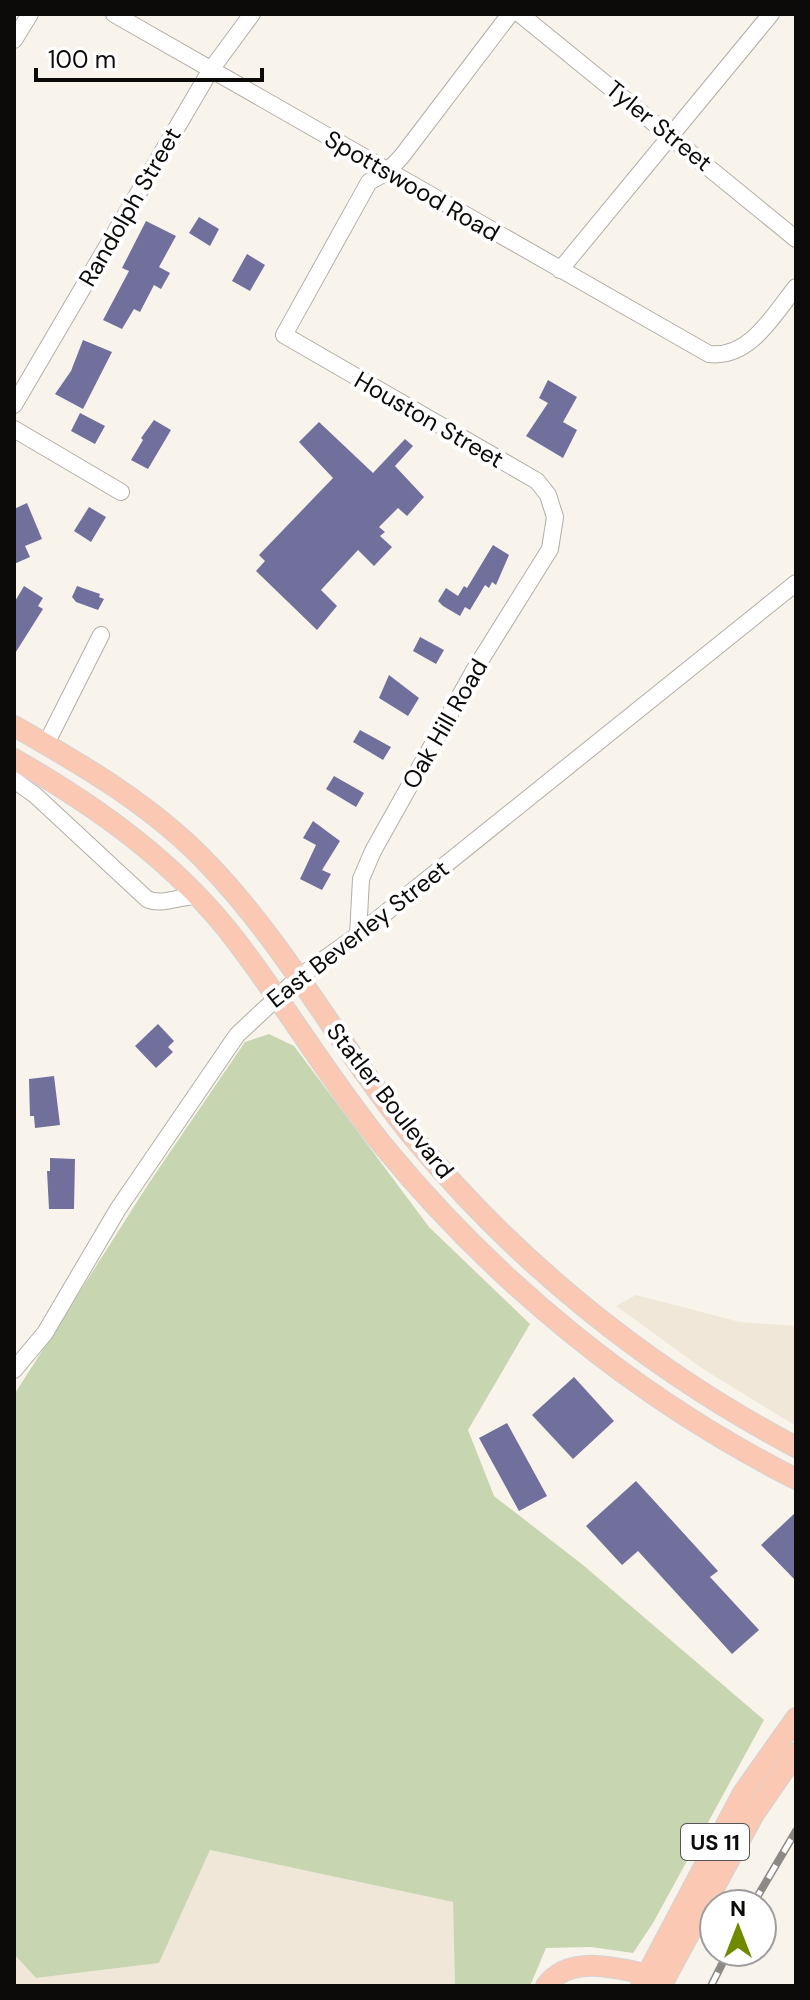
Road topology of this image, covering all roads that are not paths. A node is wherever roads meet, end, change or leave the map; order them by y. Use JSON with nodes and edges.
{"nodes":[{"id":1,"x":30,"y":14,"type":"edge"},
{"id":2,"x":114,"y":14,"type":"edge"},
{"id":3,"x":252,"y":14,"type":"edge"},
{"id":4,"x":510,"y":14,"type":"edge"},
{"id":5,"x":520,"y":14,"type":"edge"},
{"id":6,"x":771,"y":14,"type":"edge"},
{"id":7,"x":14,"y":40,"type":"edge"},
{"id":8,"x":210,"y":71,"type":"junction"},
{"id":9,"x":670,"y":134,"type":"junction"},
{"id":10,"x":387,"y":172,"type":"junction"},
{"id":11,"x":796,"y":239,"type":"edge"},
{"id":12,"x":560,"y":270,"type":"junction"},
{"id":13,"x":796,"y":287,"type":"edge"},
{"id":14,"x":14,"y":405,"type":"edge"},
{"id":15,"x":14,"y":429,"type":"edge"},
{"id":16,"x":121,"y":492,"type":"dead end"},
{"id":17,"x":555,"y":520,"type":"joint"},
{"id":18,"x":796,"y":583,"type":"edge"},
{"id":19,"x":101,"y":635,"type":"dead end"},
{"id":20,"x":14,"y":726,"type":"edge"},
{"id":21,"x":46,"y":744,"type":"junction"},
{"id":22,"x":14,"y":759,"type":"edge"},
{"id":23,"x":14,"y":780,"type":"edge"},
{"id":24,"x":197,"y":896,"type":"junction"},
{"id":25,"x":358,"y":935,"type":"junction"},
{"id":26,"x":299,"y":977,"type":"junction"},
{"id":27,"x":277,"y":999,"type":"junction"},
{"id":28,"x":14,"y":1370,"type":"edge"},
{"id":29,"x":796,"y":1447,"type":"edge"},
{"id":30,"x":796,"y":1479,"type":"edge"},
{"id":31,"x":796,"y":1718,"type":"edge"},
{"id":32,"x":796,"y":1753,"type":"edge"},
{"id":33,"x":653,"y":1981,"type":"edge"},
{"id":34,"x":546,"y":1986,"type":"edge"}],
"edges":[{"from":1,"to":7,"type":"street"},
{"from":2,"to":8,"type":"street","name":"Spottswood Road"},
{"from":3,"to":8,"type":"street","name":"Randolph Street"},
{"from":4,"to":10,"type":"street"},
{"from":5,"to":9,"type":"street","name":"Tyler Street"},
{"from":6,"to":9,"type":"street"},
{"from":8,"to":10,"type":"street","name":"Spottswood Road"},
{"from":8,"to":14,"type":"street","name":"Randolph Street"},
{"from":9,"to":11,"type":"street","name":"Tyler Street"},
{"from":9,"to":12,"type":"street"},
{"from":10,"to":12,"type":"street","name":"Spottswood Road"},
{"from":10,"to":17,"type":"street","name":"Houston Street"},
{"from":12,"to":13,"type":"street","name":"Spottswood Road"},
{"from":15,"to":16,"type":"street"},
{"from":17,"to":25,"type":"street","name":"Oak Hill Road"},
{"from":18,"to":25,"type":"street","name":"East Beverley Street"},
{"from":19,"to":21,"type":"street"},
{"from":20,"to":21,"type":"main road","name":"Statler Boulevard"},
{"from":21,"to":26,"type":"main road","name":"Statler Boulevard"},
{"from":22,"to":24,"type":"main road","name":"Statler Boulevard"},
{"from":23,"to":24,"type":"street"},
{"from":24,"to":27,"type":"main road","name":"Statler Boulevard"},
{"from":25,"to":26,"type":"street","name":"East Beverley Street"},
{"from":26,"to":27,"type":"street","name":"East Beverley Street"},
{"from":26,"to":29,"type":"main road","name":"Statler Boulevard"},
{"from":27,"to":28,"type":"street","name":"East Beverley Street"},
{"from":27,"to":30,"type":"main road","name":"Statler Boulevard"},
{"from":31,"to":33,"type":"main road","number":"US 11"},
{"from":32,"to":33,"type":"main road","number":"US 11"},
{"from":33,"to":34,"type":"main road"}]}
